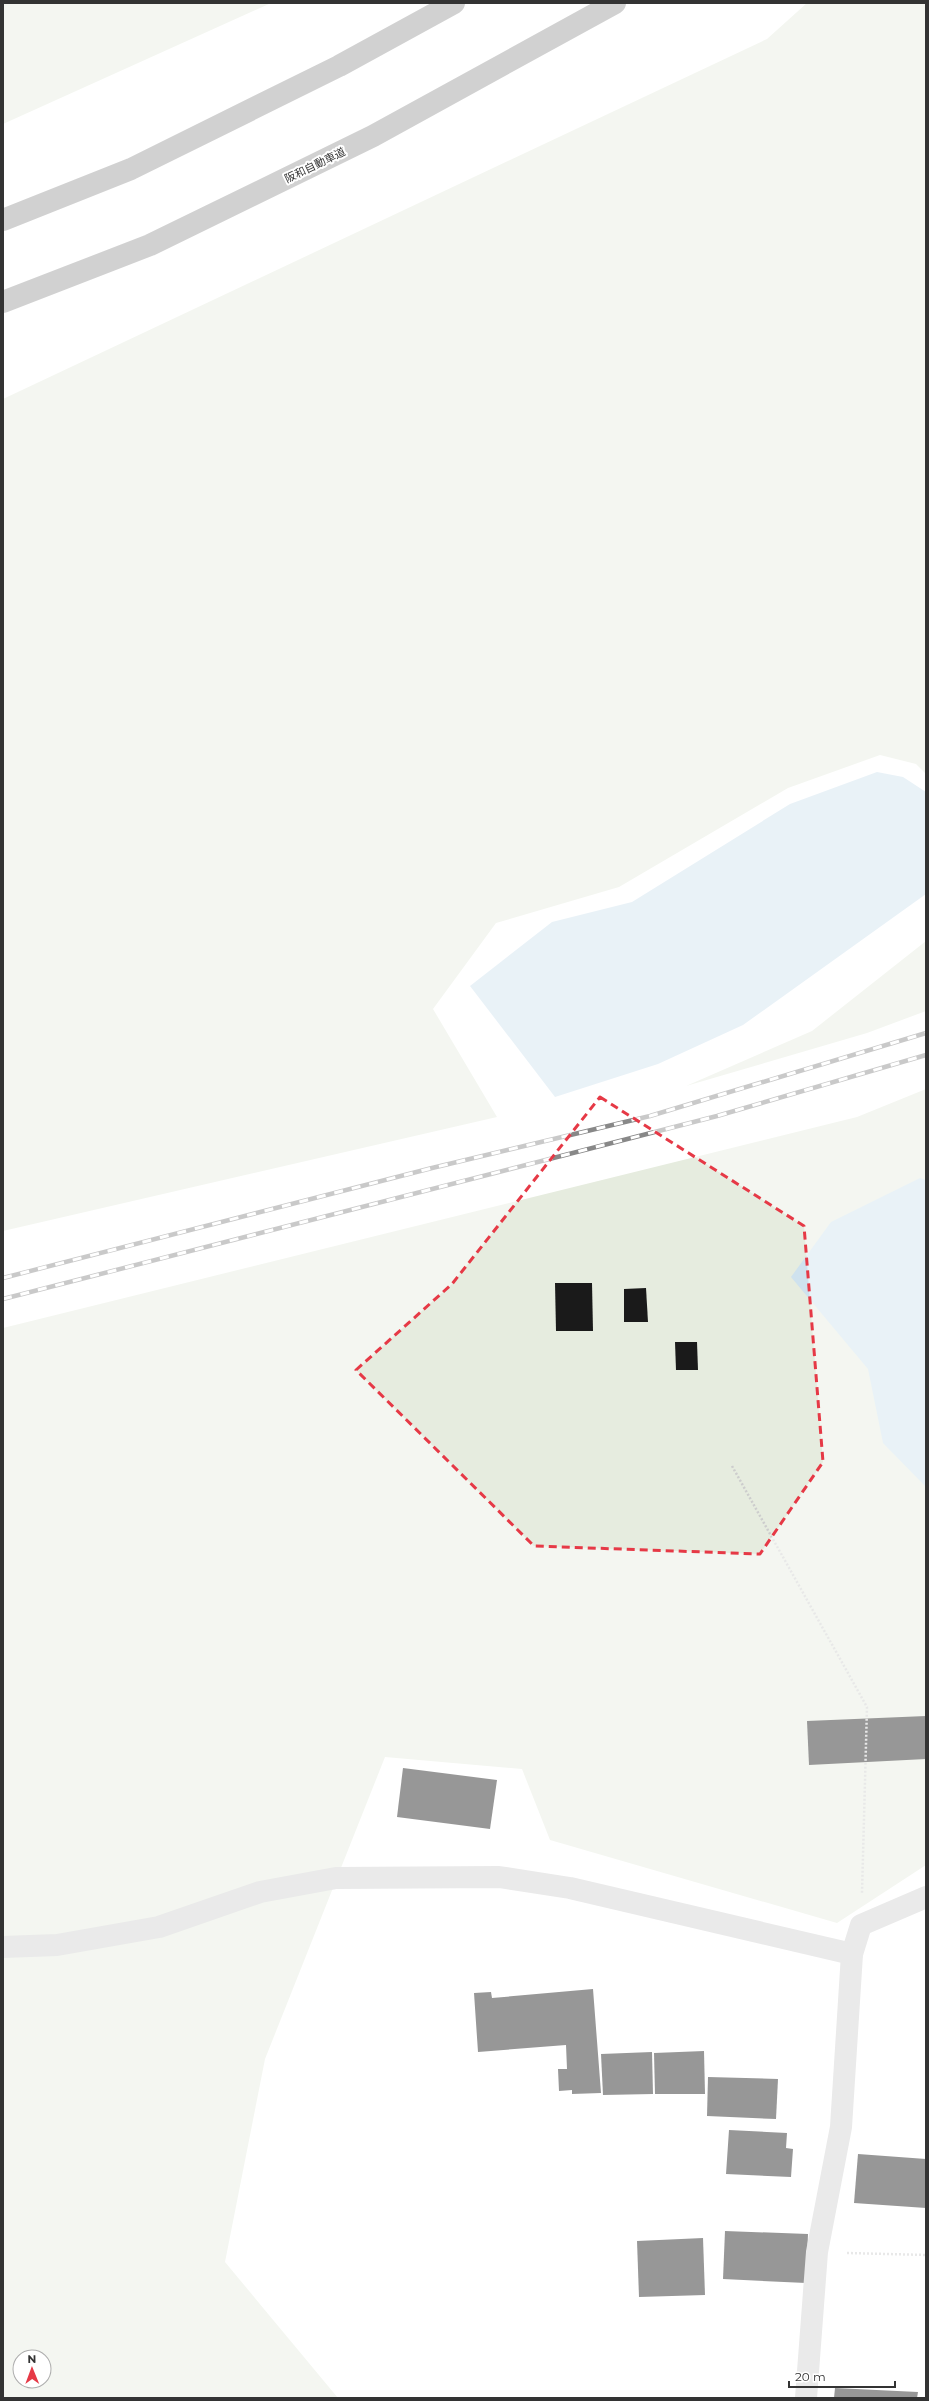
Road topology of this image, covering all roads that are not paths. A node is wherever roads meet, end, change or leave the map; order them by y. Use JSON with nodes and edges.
{"nodes":[{"id":1,"x":454,"y":3,"type":"edge"},
{"id":2,"x":615,"y":3,"type":"edge"},
{"id":3,"x":3,"y":220,"type":"edge"},
{"id":4,"x":3,"y":302,"type":"edge"},
{"id":5,"x":926,"y":1897,"type":"edge"},
{"id":6,"x":3,"y":1946,"type":"edge"},
{"id":7,"x":852,"y":1954,"type":"junction"},
{"id":8,"x":806,"y":2398,"type":"edge"}],
"edges":[{"from":1,"to":3,"type":"highway"},
{"from":2,"to":4,"type":"highway","name":"阪和自動車道"},
{"from":5,"to":7,"type":"street"},
{"from":6,"to":7,"type":"street"},
{"from":7,"to":8,"type":"street"}]}
